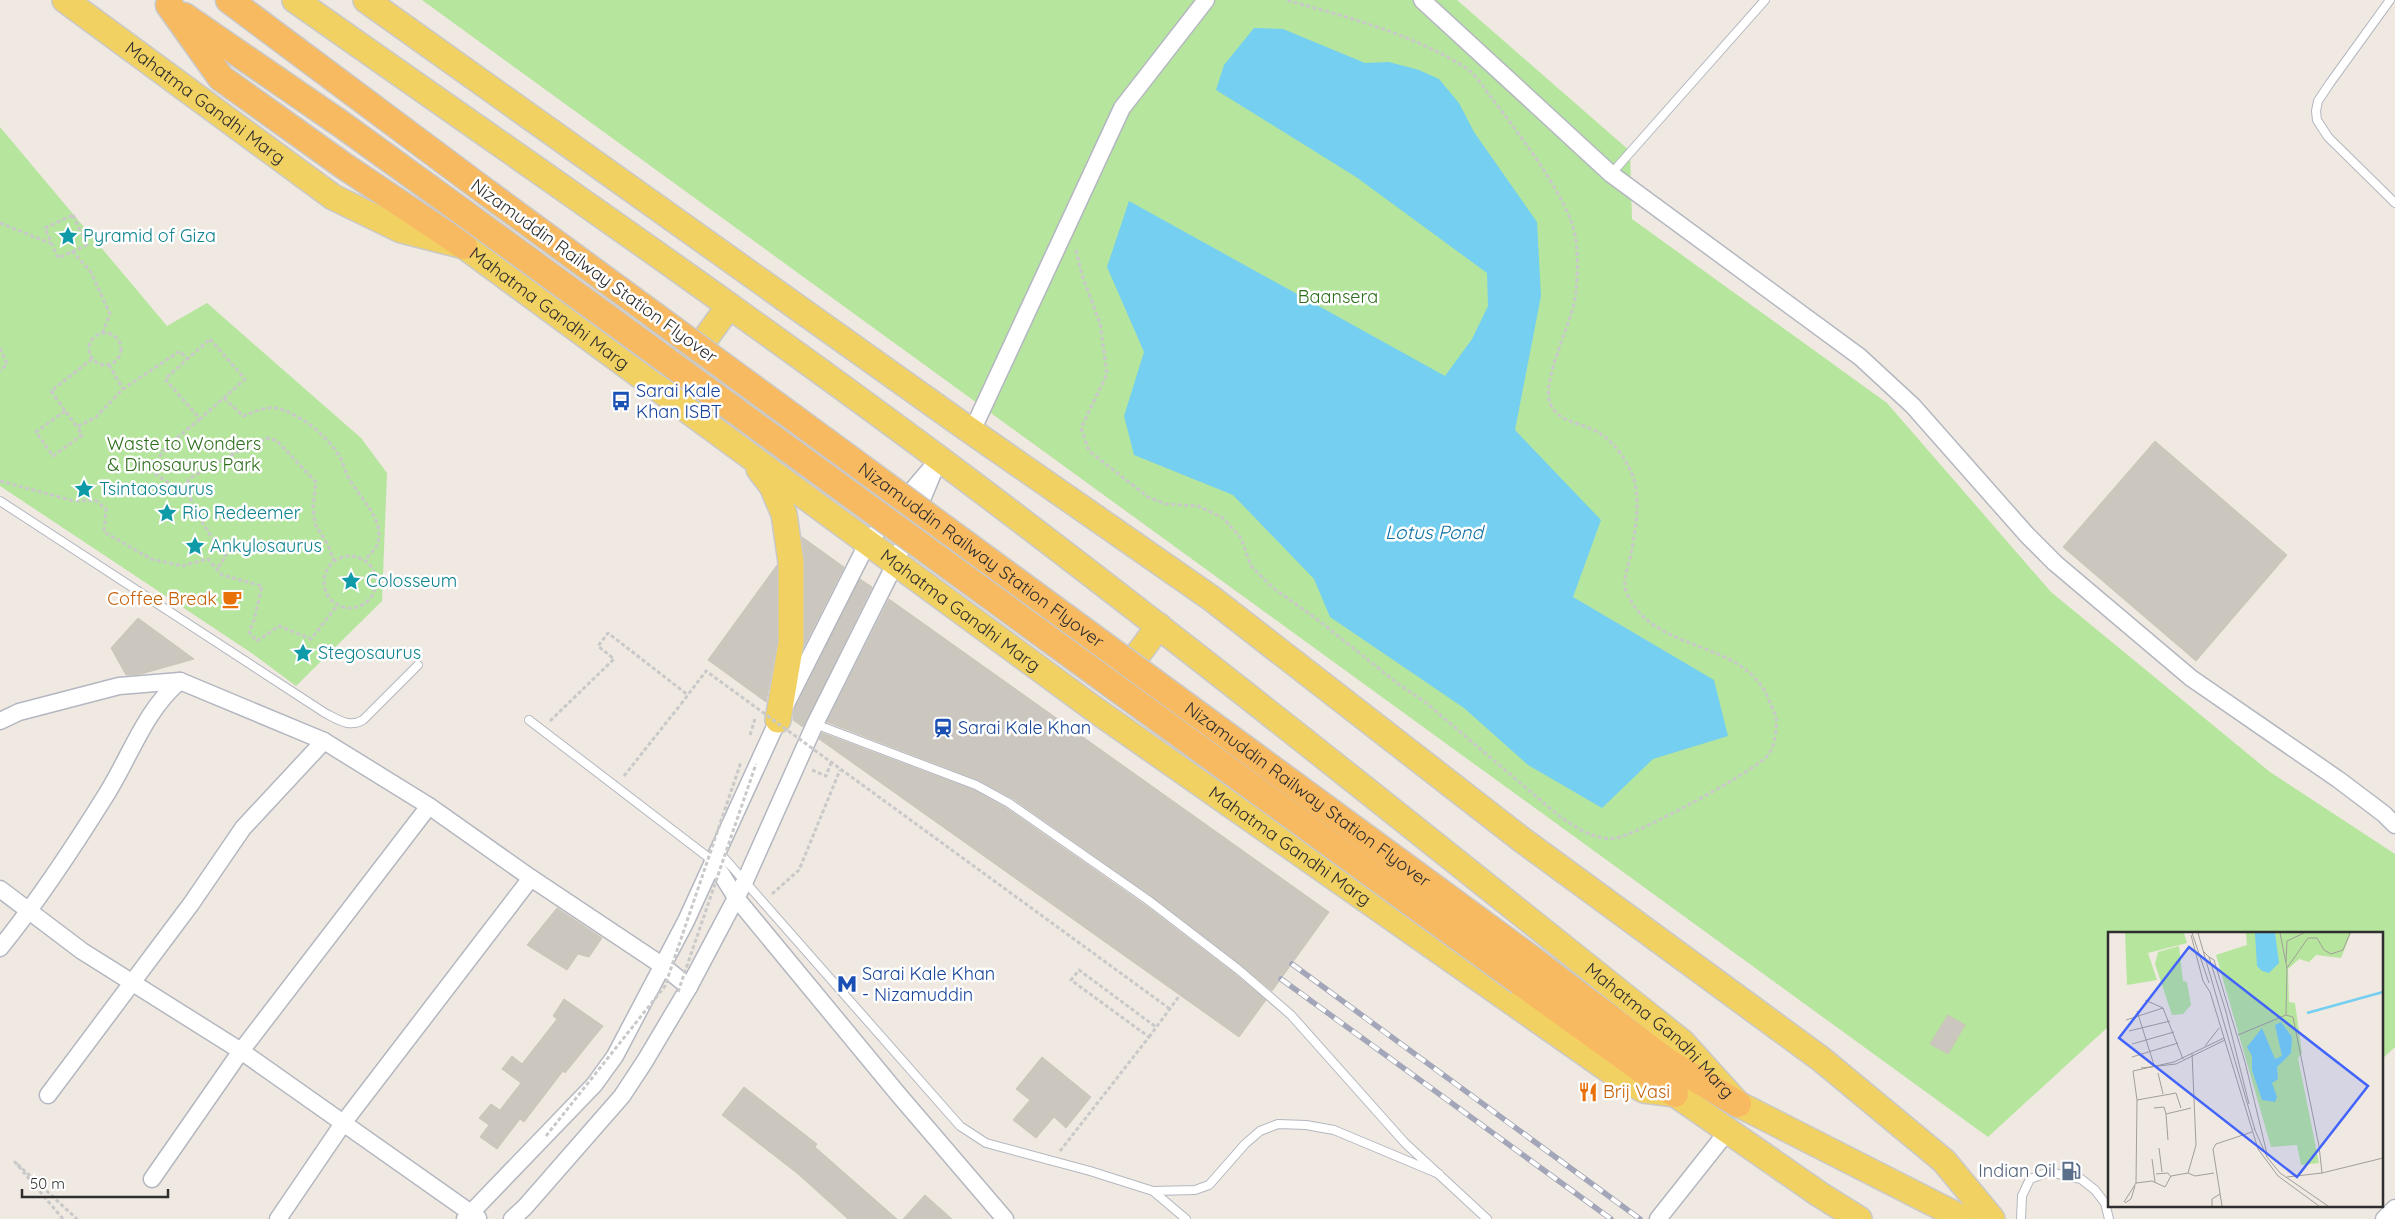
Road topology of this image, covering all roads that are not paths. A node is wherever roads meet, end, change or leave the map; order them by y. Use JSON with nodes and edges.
{"nodes":[{"id":1,"x":65,"y":0,"type":"edge"},
{"id":2,"x":229,"y":0,"type":"edge"},
{"id":3,"x":294,"y":0,"type":"edge"},
{"id":4,"x":366,"y":0,"type":"edge"},
{"id":5,"x":1206,"y":0,"type":"edge"},
{"id":6,"x":1422,"y":0,"type":"edge"},
{"id":7,"x":1765,"y":0,"type":"edge"},
{"id":8,"x":2390,"y":0,"type":"edge"},
{"id":9,"x":165,"y":2,"type":"edge"},
{"id":10,"x":1612,"y":174,"type":"junction"},
{"id":11,"x":2395,"y":203,"type":"edge"},
{"id":12,"x":464,"y":246,"type":"junction"},
{"id":13,"x":729,"y":306,"type":"junction"},
{"id":14,"x":665,"y":393,"type":"junction"},
{"id":15,"x":972,"y":431,"type":"junction"},
{"id":16,"x":746,"y":453,"type":"junction"},
{"id":17,"x":939,"y":458,"type":"junction"},
{"id":18,"x":0,"y":500,"type":"edge"},
{"id":19,"x":868,"y":542,"type":"junction"},
{"id":20,"x":896,"y":562,"type":"junction"},
{"id":21,"x":1159,"y":626,"type":"junction"},
{"id":22,"x":418,"y":665,"type":"dead end"},
{"id":23,"x":180,"y":681,"type":"junction"},
{"id":24,"x":1097,"y":711,"type":"junction"},
{"id":25,"x":529,"y":720,"type":"dead end"},
{"id":26,"x":778,"y":720,"type":"junction"},
{"id":27,"x":0,"y":721,"type":"edge"},
{"id":28,"x":815,"y":724,"type":"junction"},
{"id":29,"x":324,"y":741,"type":"junction"},
{"id":30,"x":429,"y":806,"type":"junction"},
{"id":31,"x":2395,"y":825,"type":"edge"},
{"id":32,"x":715,"y":856,"type":"junction"},
{"id":33,"x":531,"y":878,"type":"junction"},
{"id":34,"x":745,"y":881,"type":"junction"},
{"id":35,"x":0,"y":889,"type":"edge"},
{"id":36,"x":736,"y":899,"type":"junction"},
{"id":37,"x":30,"y":911,"type":"junction"},
{"id":38,"x":0,"y":948,"type":"edge"},
{"id":39,"x":663,"y":966,"type":"junction"},
{"id":40,"x":132,"y":982,"type":"junction"},
{"id":41,"x":683,"y":989,"type":"junction"},
{"id":42,"x":241,"y":1051,"type":"junction"},
{"id":43,"x":1675,"y":1094,"type":"junction"},
{"id":44,"x":48,"y":1095,"type":"dead end"},
{"id":45,"x":1738,"y":1104,"type":"junction"},
{"id":46,"x":344,"y":1122,"type":"junction"},
{"id":47,"x":1727,"y":1132,"type":"junction"},
{"id":48,"x":1439,"y":1174,"type":"junction"},
{"id":49,"x":152,"y":1179,"type":"dead end"},
{"id":50,"x":1153,"y":1191,"type":"junction"},
{"id":51,"x":2395,"y":1208,"type":"edge"},
{"id":52,"x":471,"y":1217,"type":"edge"},
{"id":53,"x":278,"y":1219,"type":"edge"},
{"id":54,"x":512,"y":1219,"type":"edge"},
{"id":55,"x":1005,"y":1219,"type":"edge"},
{"id":56,"x":1186,"y":1219,"type":"edge"},
{"id":57,"x":1487,"y":1219,"type":"edge"},
{"id":58,"x":1658,"y":1219,"type":"edge"},
{"id":59,"x":1859,"y":1219,"type":"edge"},
{"id":60,"x":1964,"y":1219,"type":"edge"},
{"id":61,"x":1992,"y":1219,"type":"edge"},
{"id":62,"x":2021,"y":1219,"type":"edge"},
{"id":63,"x":2109,"y":1219,"type":"edge"},
{"id":64,"x":2384,"y":1219,"type":"edge"}],
"edges":[{"from":1,"to":12,"type":"main road","name":"Mahatma Gandhi Marg"},
{"from":2,"to":45,"type":"highway","name":"Nizamuddin Railway Station Flyover","bridge":true},
{"from":3,"to":13,"type":"main road","name":"Mahatma Gandhi Marg"},
{"from":4,"to":15,"type":"main road"},
{"from":5,"to":15,"type":"street"},
{"from":6,"to":10,"type":"street"},
{"from":7,"to":10,"type":"lane"},
{"from":8,"to":11,"type":"lane"},
{"from":9,"to":12,"type":"highway"},
{"from":9,"to":43,"type":"highway","name":"Nizamuddin Railway Station Flyover","bridge":true},
{"from":10,"to":31,"type":"street"},
{"from":12,"to":14,"type":"main road","name":"Mahatma Gandhi Marg"},
{"from":13,"to":14,"type":"main road"},
{"from":13,"to":17,"type":"main road","name":"Mahatma Gandhi Marg"},
{"from":14,"to":16,"type":"main road","name":"Mahatma Gandhi Marg"},
{"from":15,"to":61,"type":"main road"},
{"from":16,"to":19,"type":"main road","name":"Mahatma Gandhi Marg"},
{"from":16,"to":26,"type":"main road"},
{"from":17,"to":19,"type":"street"},
{"from":17,"to":20,"type":"street"},
{"from":17,"to":21,"type":"main road","name":"Mahatma Gandhi Marg"},
{"from":18,"to":22,"type":"lane"},
{"from":19,"to":20,"type":"main road","name":"Mahatma Gandhi Marg"},
{"from":19,"to":26,"type":"street"},
{"from":20,"to":24,"type":"main road","name":"Mahatma Gandhi Marg"},
{"from":20,"to":28,"type":"street"},
{"from":21,"to":24,"type":"main road"},
{"from":21,"to":45,"type":"main road","name":"Mahatma Gandhi Marg"},
{"from":23,"to":27,"type":"street"},
{"from":23,"to":29,"type":"street"},
{"from":23,"to":37,"type":"street"},
{"from":24,"to":43,"type":"main road","name":"Mahatma Gandhi Marg"},
{"from":25,"to":32,"type":"lane"},
{"from":26,"to":32,"type":"street"},
{"from":28,"to":34,"type":"street"},
{"from":28,"to":48,"type":"lane"},
{"from":29,"to":30,"type":"street"},
{"from":29,"to":40,"type":"street"},
{"from":30,"to":33,"type":"street"},
{"from":30,"to":42,"type":"street"},
{"from":32,"to":34,"type":"lane"},
{"from":32,"to":36,"type":"street"},
{"from":32,"to":39,"type":"street"},
{"from":33,"to":39,"type":"street"},
{"from":33,"to":46,"type":"street"},
{"from":34,"to":36,"type":"street"},
{"from":34,"to":50,"type":"lane"},
{"from":35,"to":37,"type":"street"},
{"from":36,"to":41,"type":"street"},
{"from":36,"to":55,"type":"street"},
{"from":37,"to":38,"type":"street"},
{"from":37,"to":40,"type":"street"},
{"from":39,"to":41,"type":"street"},
{"from":39,"to":52,"type":"street"},
{"from":40,"to":42,"type":"street"},
{"from":40,"to":44,"type":"street"},
{"from":41,"to":54,"type":"street"},
{"from":42,"to":46,"type":"street"},
{"from":42,"to":49,"type":"street"},
{"from":43,"to":47,"type":"main road","name":"Mahatma Gandhi Marg"},
{"from":45,"to":60,"type":"main road","name":"Mahatma Gandhi Marg"},
{"from":46,"to":52,"type":"street"},
{"from":46,"to":53,"type":"street"},
{"from":47,"to":58,"type":"street"},
{"from":47,"to":59,"type":"main road","name":"Mahatma Gandhi Marg"},
{"from":48,"to":50,"type":"lane"},
{"from":48,"to":57,"type":"lane"},
{"from":50,"to":56,"type":"lane"},
{"from":51,"to":64,"type":"street"},
{"from":62,"to":63,"type":"lane"}]}
